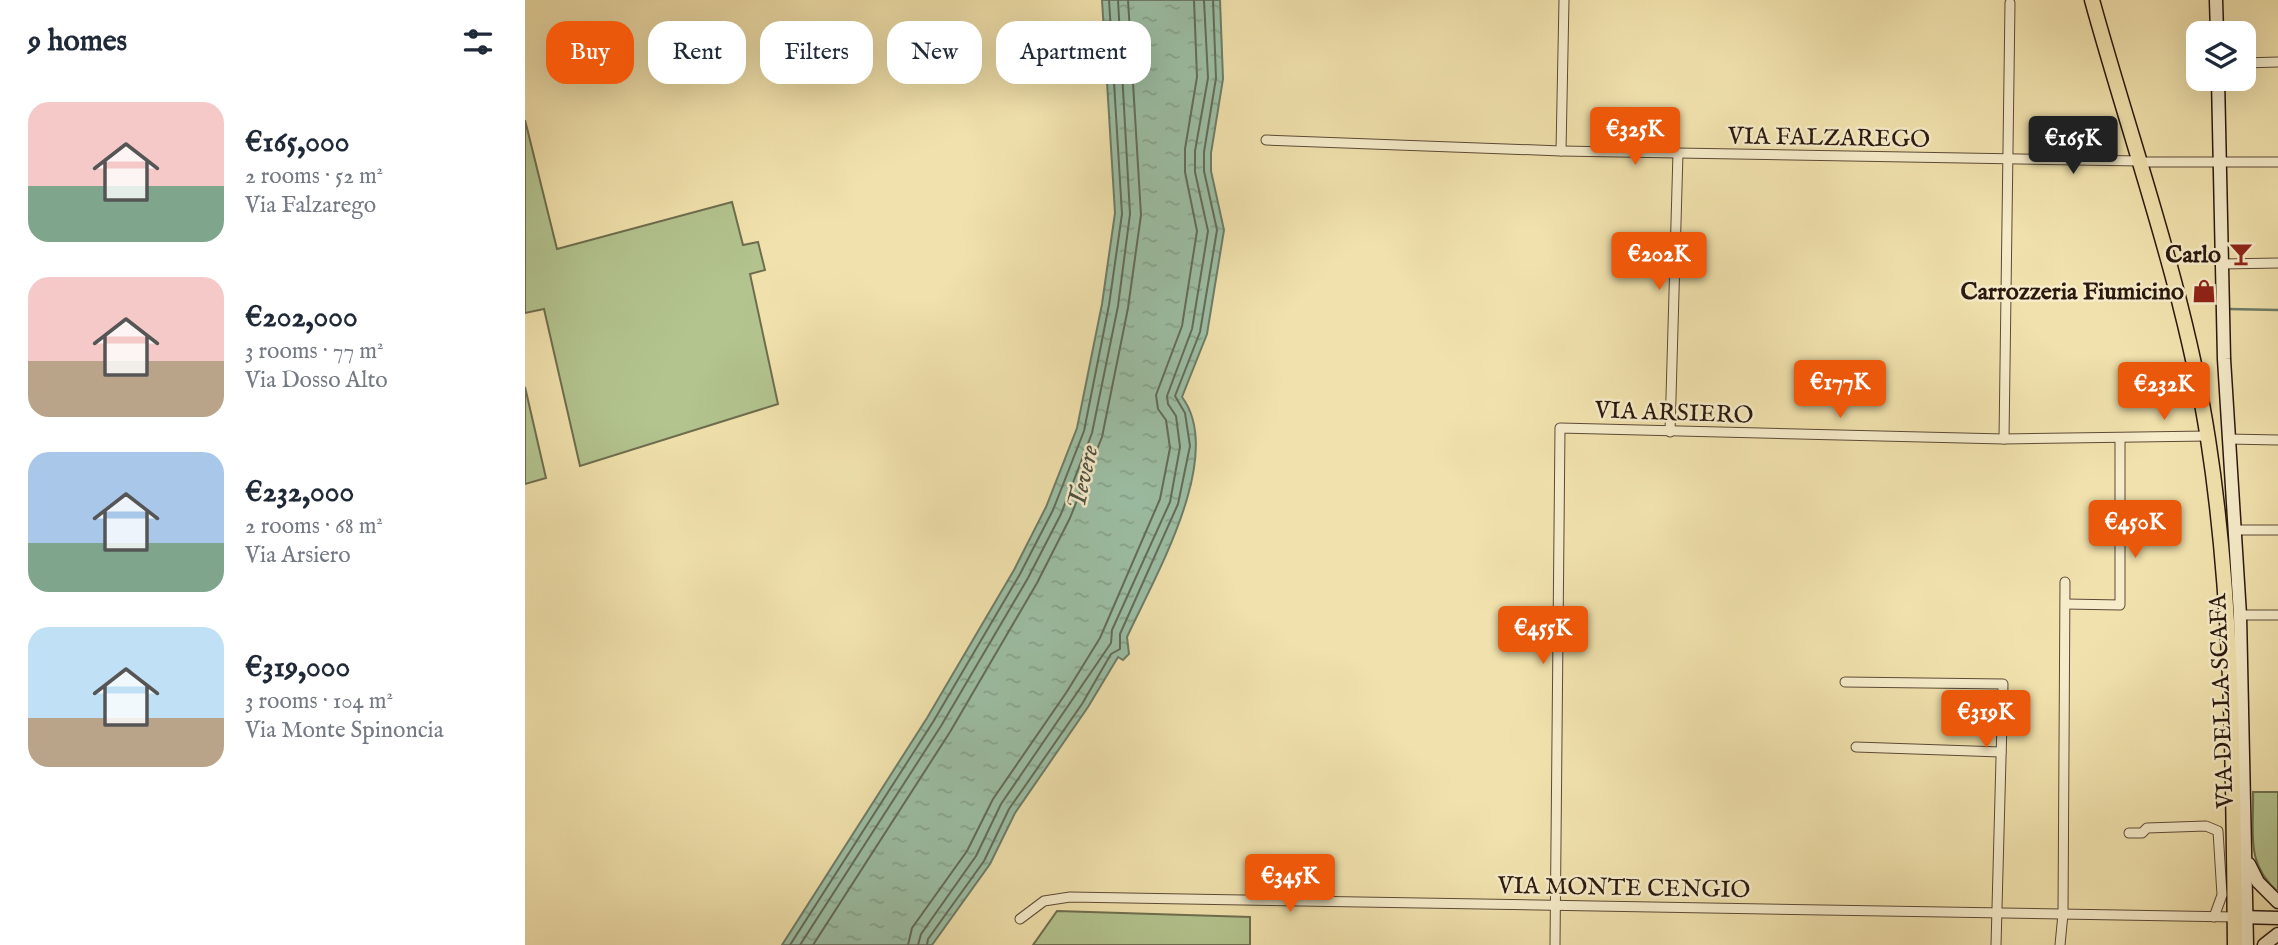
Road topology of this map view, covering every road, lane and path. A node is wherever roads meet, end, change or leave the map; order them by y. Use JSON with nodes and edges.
{"nodes":[{"id":1,"x":1564,"y":0,"type":"edge"},
{"id":2,"x":2092,"y":0,"type":"edge"},
{"id":3,"x":2216,"y":0,"type":"edge"},
{"id":4,"x":2010,"y":3,"type":"dead end"},
{"id":5,"x":2217,"y":21,"type":"edge"},
{"id":6,"x":2278,"y":62,"type":"edge"},
{"id":7,"x":2256,"y":63,"type":"edge"},
{"id":8,"x":2218,"y":91,"type":"edge"},
{"id":9,"x":1266,"y":140,"type":"dead end"},
{"id":10,"x":1561,"y":151,"type":"junction"},
{"id":11,"x":1678,"y":153,"type":"junction"},
{"id":12,"x":2008,"y":161,"type":"junction"},
{"id":13,"x":2143,"y":161,"type":"junction"},
{"id":14,"x":2218,"y":161,"type":"junction"},
{"id":15,"x":2278,"y":162,"type":"edge"},
{"id":16,"x":2278,"y":263,"type":"edge"},
{"id":17,"x":2222,"y":264,"type":"junction"},
{"id":18,"x":1670,"y":432,"type":"junction"},
{"id":19,"x":2208,"y":436,"type":"junction"},
{"id":20,"x":2120,"y":438,"type":"junction"},
{"id":21,"x":2004,"y":439,"type":"junction"},
{"id":22,"x":2228,"y":439,"type":"junction"},
{"id":23,"x":2278,"y":440,"type":"edge"},
{"id":24,"x":2237,"y":530,"type":"junction"},
{"id":25,"x":2278,"y":530,"type":"edge"},
{"id":26,"x":2065,"y":582,"type":"dead end"},
{"id":27,"x":2066,"y":604,"type":"junction"},
{"id":28,"x":2240,"y":615,"type":"junction"},
{"id":29,"x":2278,"y":615,"type":"edge"},
{"id":30,"x":1845,"y":682,"type":"dead end"},
{"id":31,"x":1856,"y":747,"type":"dead end"},
{"id":32,"x":2001,"y":752,"type":"junction"},
{"id":33,"x":2129,"y":833,"type":"dead end"},
{"id":34,"x":2246,"y":854,"type":"junction"},
{"id":35,"x":2278,"y":902,"type":"edge"},
{"id":36,"x":1556,"y":905,"type":"junction"},
{"id":37,"x":1996,"y":913,"type":"junction"},
{"id":38,"x":2063,"y":914,"type":"junction"},
{"id":39,"x":2214,"y":916,"type":"junction"},
{"id":40,"x":2241,"y":917,"type":"junction"},
{"id":41,"x":2278,"y":918,"type":"edge"},
{"id":42,"x":1020,"y":919,"type":"dead end"},
{"id":43,"x":2278,"y":934,"type":"edge"},
{"id":44,"x":1555,"y":945,"type":"edge"},
{"id":45,"x":1996,"y":945,"type":"edge"},
{"id":46,"x":2060,"y":945,"type":"edge"},
{"id":47,"x":2235,"y":945,"type":"edge"},
{"id":48,"x":2247,"y":945,"type":"edge"},
{"id":49,"x":2264,"y":945,"type":"edge"}],
"edges":[{"from":1,"to":10,"type":"street"},
{"from":2,"to":13,"type":"main road"},
{"from":3,"to":5,"type":"street"},
{"from":4,"to":12,"type":"street"},
{"from":6,"to":7,"type":"street"},
{"from":8,"to":14,"type":"street","name":"VIA DELLA SCAFA"},
{"from":9,"to":10,"type":"street","name":"VIA FALZAREGO"},
{"from":10,"to":11,"type":"street","name":"VIA FALZAREGO"},
{"from":11,"to":12,"type":"street","name":"VIA FALZAREGO"},
{"from":11,"to":18,"type":"street"},
{"from":12,"to":13,"type":"street","name":"VIA FALZAREGO"},
{"from":12,"to":21,"type":"street"},
{"from":13,"to":14,"type":"street","name":"VIA FALZAREGO"},
{"from":13,"to":19,"type":"main road"},
{"from":14,"to":15,"type":"street","name":"VIA FALZAREGO"},
{"from":14,"to":17,"type":"street","name":"VIA DELLA SCAFA"},
{"from":16,"to":17,"type":"street"},
{"from":17,"to":22,"type":"street","name":"VIA DELLA SCAFA"},
{"from":18,"to":21,"type":"street","name":"VIA ARSIERO"},
{"from":18,"to":36,"type":"street","name":"VIA ARSIERO"},
{"from":19,"to":20,"type":"street","name":"VIA ARSIERO"},
{"from":19,"to":40,"type":"main road"},
{"from":20,"to":21,"type":"street","name":"VIA ARSIERO"},
{"from":20,"to":27,"type":"street"},
{"from":22,"to":23,"type":"street"},
{"from":22,"to":24,"type":"street","name":"VIA DELLA SCAFA"},
{"from":24,"to":25,"type":"street"},
{"from":24,"to":28,"type":"street","name":"VIA DELLA SCAFA"},
{"from":26,"to":27,"type":"street"},
{"from":27,"to":38,"type":"street"},
{"from":28,"to":29,"type":"street"},
{"from":28,"to":34,"type":"street","name":"VIA DELLA SCAFA"},
{"from":30,"to":32,"type":"street"},
{"from":31,"to":32,"type":"street"},
{"from":32,"to":37,"type":"street"},
{"from":33,"to":39,"type":"street"},
{"from":34,"to":35,"type":"street"},
{"from":34,"to":40,"type":"street","name":"VIA DELLA SCAFA"},
{"from":36,"to":37,"type":"street","name":"VIA MONTE CENGIO"},
{"from":36,"to":42,"type":"street","name":"VIA MONTE CENGIO"},
{"from":36,"to":44,"type":"street"},
{"from":37,"to":38,"type":"street","name":"VIA MONTE CENGIO"},
{"from":37,"to":45,"type":"street"},
{"from":38,"to":39,"type":"street","name":"VIA MONTE CENGIO"},
{"from":38,"to":46,"type":"street"},
{"from":39,"to":40,"type":"street","name":"VIA MONTE CENGIO"},
{"from":40,"to":41,"type":"street"},
{"from":40,"to":47,"type":"main road"},
{"from":40,"to":48,"type":"street","name":"VIA DELLA SCAFA"},
{"from":43,"to":49,"type":"street"}]}
